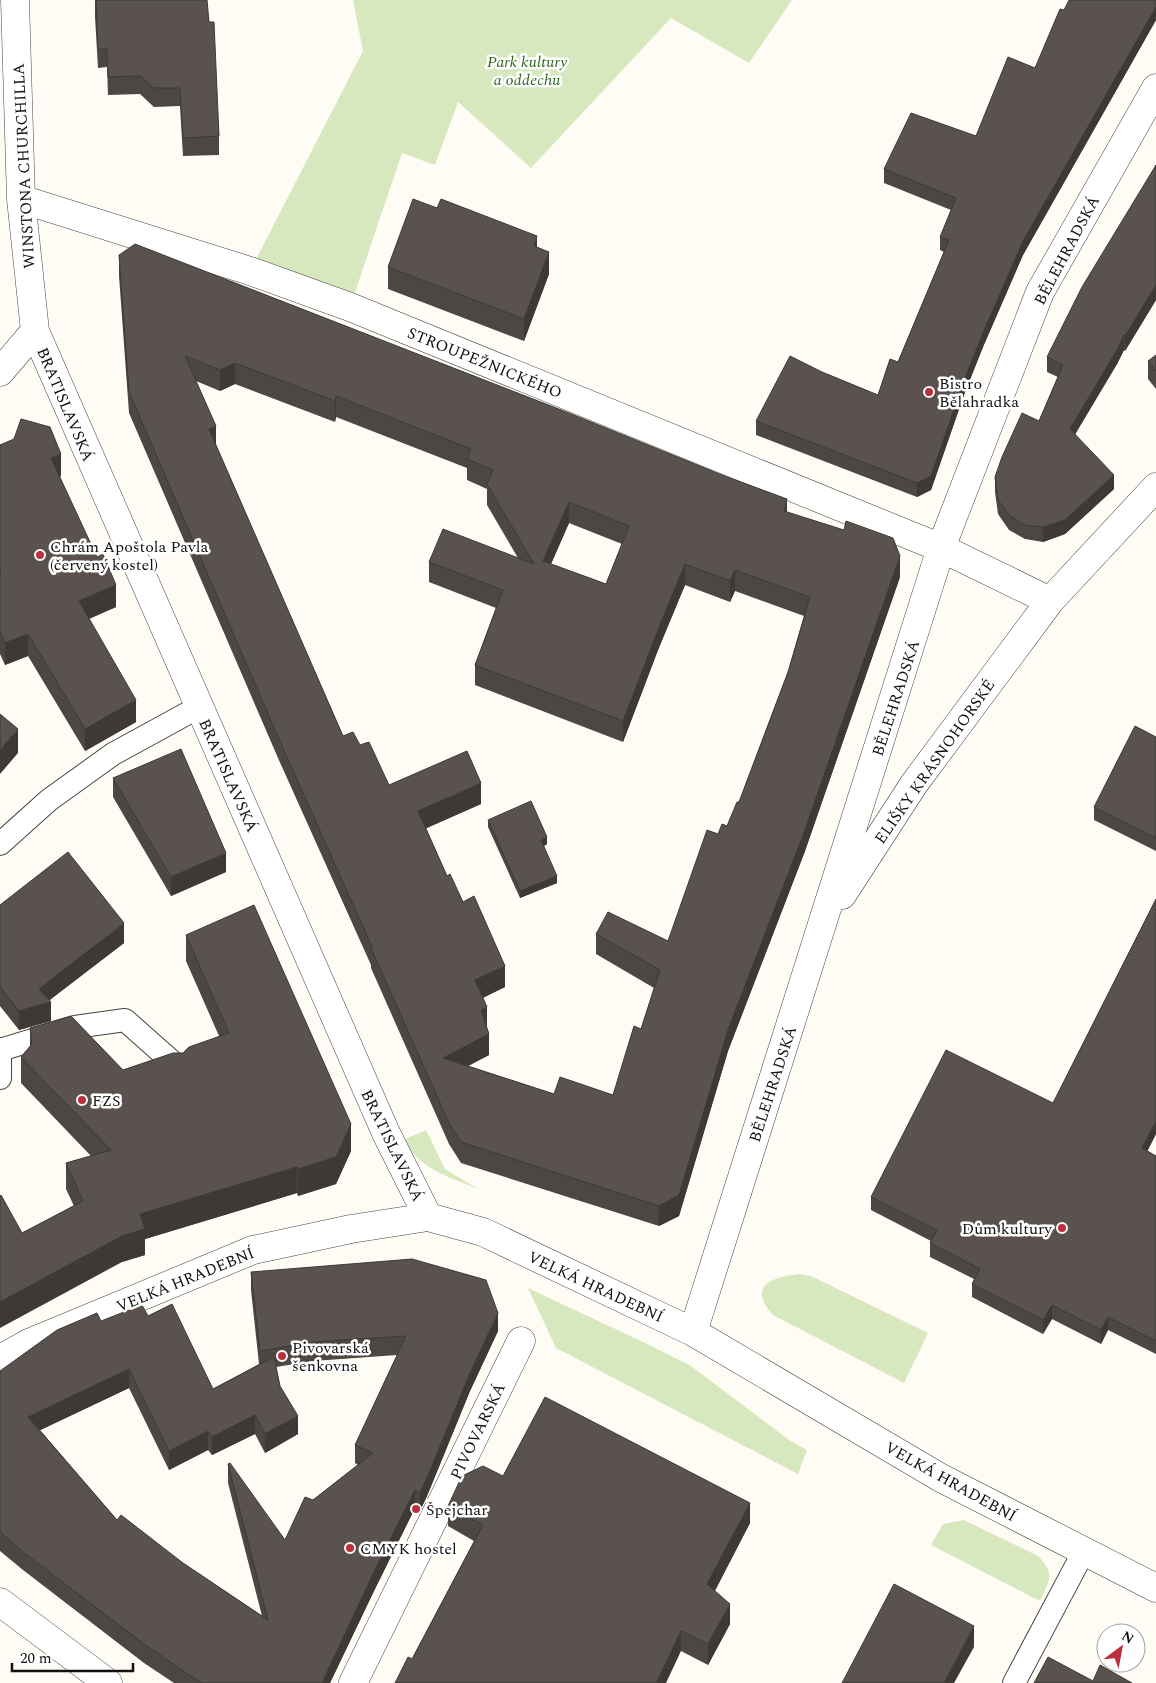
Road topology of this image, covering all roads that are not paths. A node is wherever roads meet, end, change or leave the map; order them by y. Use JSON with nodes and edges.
{"nodes":[{"id":1,"x":15,"y":0,"type":"edge"},
{"id":2,"x":1156,"y":88,"type":"edge"},
{"id":3,"x":22,"y":199,"type":"junction"},
{"id":4,"x":35,"y":331,"type":"junction"},
{"id":5,"x":0,"y":372,"type":"edge"},
{"id":6,"x":1156,"y":487,"type":"edge"},
{"id":7,"x":941,"y":548,"type":"junction"},
{"id":8,"x":1050,"y":601,"type":"junction"},
{"id":9,"x":199,"y":707,"type":"junction"},
{"id":10,"x":0,"y":844,"type":"edge"},
{"id":11,"x":823,"y":923,"type":"junction"},
{"id":12,"x":0,"y":1050,"type":"edge"},
{"id":13,"x":178,"y":1067,"type":"edge"},
{"id":14,"x":0,"y":1078,"type":"edge"},
{"id":15,"x":428,"y":1217,"type":"junction"},
{"id":16,"x":693,"y":1332,"type":"junction"},
{"id":17,"x":521,"y":1341,"type":"dead end"},
{"id":18,"x":0,"y":1359,"type":"edge"},
{"id":19,"x":1084,"y":1552,"type":"junction"},
{"id":20,"x":1156,"y":1588,"type":"edge"},
{"id":21,"x":0,"y":1602,"type":"edge"},
{"id":22,"x":108,"y":1683,"type":"edge"},
{"id":23,"x":353,"y":1683,"type":"edge"},
{"id":24,"x":1014,"y":1683,"type":"edge"}],
"edges":[{"from":1,"to":3,"type":"street","name":"WINSTONA CHURCHILLA"},
{"from":2,"to":7,"type":"street","name":"BĚLEHRADSKÁ"},
{"from":3,"to":4,"type":"street","name":"WINSTONA CHURCHILLA"},
{"from":3,"to":7,"type":"street","name":"STROUPEŽNICKÉHO"},
{"from":4,"to":5,"type":"street"},
{"from":4,"to":9,"type":"street","name":"BRATISLAVSKÁ"},
{"from":6,"to":8,"type":"street","name":"ELIŠKY KRÁSNOHORSKÉ"},
{"from":7,"to":8,"type":"street"},
{"from":7,"to":11,"type":"street","name":"BĚLEHRADSKÁ"},
{"from":8,"to":11,"type":"street","name":"ELIŠKY KRÁSNOHORSKÉ"},
{"from":9,"to":10,"type":"lane"},
{"from":9,"to":15,"type":"street","name":"BRATISLAVSKÁ"},
{"from":11,"to":16,"type":"street","name":"BĚLEHRADSKÁ"},
{"from":12,"to":13,"type":"lane"},
{"from":12,"to":14,"type":"lane"},
{"from":15,"to":16,"type":"street","name":"VELKÁ HRADEBNÍ"},
{"from":15,"to":18,"type":"street","name":"VELKÁ HRADEBNÍ"},
{"from":16,"to":19,"type":"street","name":"VELKÁ HRADEBNÍ"},
{"from":17,"to":23,"type":"street","name":"PIVOVARSKÁ"},
{"from":19,"to":20,"type":"street","name":"VELKÁ HRADEBNÍ"},
{"from":19,"to":24,"type":"lane"},
{"from":21,"to":22,"type":"street"}]}
